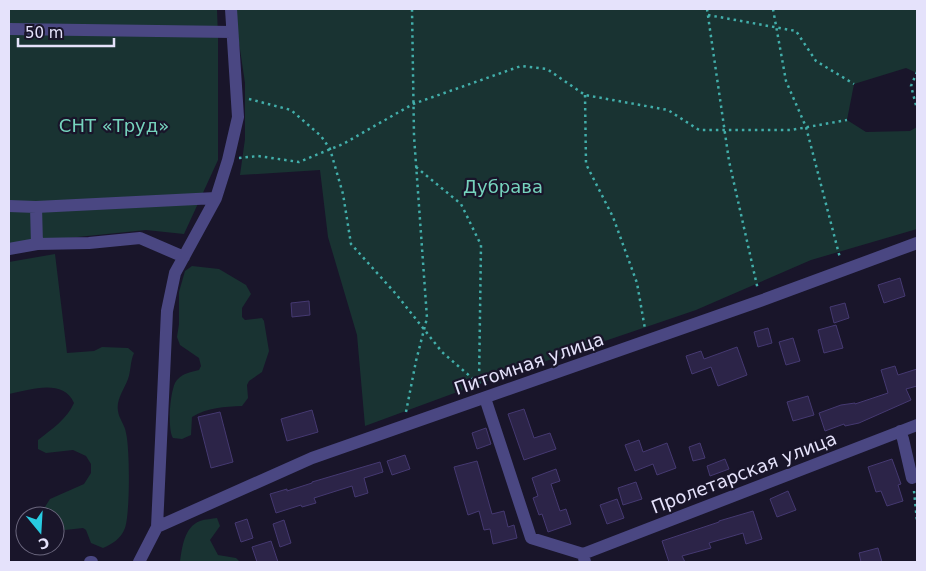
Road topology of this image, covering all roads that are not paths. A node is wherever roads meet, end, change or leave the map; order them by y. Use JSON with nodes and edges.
{"nodes":[{"id":1,"x":231,"y":9,"type":"edge"},
{"id":2,"x":9,"y":29,"type":"edge"},
{"id":3,"x":232,"y":32,"type":"junction"},
{"id":4,"x":216,"y":198,"type":"junction"},
{"id":5,"x":9,"y":206,"type":"edge"},
{"id":6,"x":36,"y":207,"type":"junction"},
{"id":7,"x":37,"y":244,"type":"junction"},
{"id":8,"x":917,"y":244,"type":"edge"},
{"id":9,"x":9,"y":249,"type":"edge"},
{"id":10,"x":184,"y":257,"type":"junction"},
{"id":11,"x":485,"y":398,"type":"junction"},
{"id":12,"x":917,"y":425,"type":"edge"},
{"id":13,"x":900,"y":431,"type":"junction"},
{"id":14,"x":912,"y":478,"type":"road end"},
{"id":15,"x":156,"y":527,"type":"junction"},
{"id":16,"x":584,"y":558,"type":"edge"},
{"id":17,"x":139,"y":562,"type":"edge"}],
"edges":[{"from":1,"to":3,"type":"street"},
{"from":2,"to":3,"type":"street"},
{"from":3,"to":4,"type":"street"},
{"from":4,"to":6,"type":"street"},
{"from":4,"to":10,"type":"street"},
{"from":5,"to":6,"type":"street"},
{"from":6,"to":7,"type":"street"},
{"from":7,"to":9,"type":"street"},
{"from":7,"to":10,"type":"street"},
{"from":8,"to":11,"type":"street","name":"Питомная улица"},
{"from":10,"to":15,"type":"street"},
{"from":11,"to":15,"type":"street","name":"Питомная улица"},
{"from":11,"to":16,"type":"street"},
{"from":12,"to":13,"type":"street","name":"Пролетарская улица"},
{"from":13,"to":14,"type":"street"},
{"from":13,"to":16,"type":"street","name":"Пролетарская улица"},
{"from":15,"to":17,"type":"street"}]}
